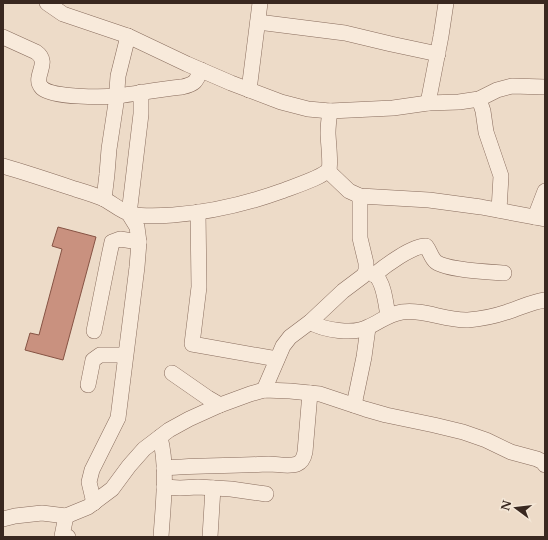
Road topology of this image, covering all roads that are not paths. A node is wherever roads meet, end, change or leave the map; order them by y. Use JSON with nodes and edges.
{"nodes":[{"id":1,"x":47,"y":3,"type":"edge"},
{"id":2,"x":260,"y":3,"type":"edge"},
{"id":3,"x":446,"y":3,"type":"edge"},
{"id":4,"x":258,"y":22,"type":"junction"},
{"id":5,"x":128,"y":36,"type":"junction"},
{"id":6,"x":3,"y":37,"type":"edge"},
{"id":7,"x":438,"y":54,"type":"junction"},
{"id":8,"x":201,"y":70,"type":"junction"},
{"id":9,"x":545,"y":86,"type":"edge"},
{"id":10,"x":249,"y":90,"type":"junction"},
{"id":11,"x":141,"y":92,"type":"junction"},
{"id":12,"x":117,"y":96,"type":"junction"},
{"id":13,"x":479,"y":99,"type":"junction"},
{"id":14,"x":428,"y":103,"type":"junction"},
{"id":15,"x":330,"y":111,"type":"junction"},
{"id":16,"x":3,"y":166,"type":"edge"},
{"id":17,"x":328,"y":170,"type":"junction"},
{"id":18,"x":545,"y":191,"type":"edge"},
{"id":19,"x":360,"y":196,"type":"junction"},
{"id":20,"x":104,"y":199,"type":"junction"},
{"id":21,"x":498,"y":210,"type":"junction"},
{"id":22,"x":198,"y":212,"type":"junction"},
{"id":23,"x":129,"y":214,"type":"junction"},
{"id":24,"x":540,"y":218,"type":"edge"},
{"id":25,"x":138,"y":242,"type":"junction"},
{"id":26,"x":370,"y":273,"type":"junction"},
{"id":27,"x":504,"y":273,"type":"dead end"},
{"id":28,"x":545,"y":300,"type":"edge"},
{"id":29,"x":388,"y":316,"type":"junction"},
{"id":30,"x":310,"y":322,"type":"junction"},
{"id":31,"x":368,"y":328,"type":"junction"},
{"id":32,"x":94,"y":331,"type":"dead end"},
{"id":33,"x":126,"y":355,"type":"junction"},
{"id":34,"x":277,"y":359,"type":"junction"},
{"id":35,"x":172,"y":373,"type":"dead end"},
{"id":36,"x":88,"y":385,"type":"dead end"},
{"id":37,"x":264,"y":390,"type":"junction"},
{"id":38,"x":310,"y":393,"type":"junction"},
{"id":39,"x":220,"y":405,"type":"junction"},
{"id":40,"x":354,"y":406,"type":"junction"},
{"id":41,"x":160,"y":437,"type":"junction"},
{"id":42,"x":543,"y":461,"type":"edge"},
{"id":43,"x":164,"y":468,"type":"junction"},
{"id":44,"x":164,"y":487,"type":"junction"},
{"id":45,"x":213,"y":488,"type":"junction"},
{"id":46,"x":266,"y":494,"type":"dead end"},
{"id":47,"x":94,"y":503,"type":"junction"},
{"id":48,"x":66,"y":516,"type":"junction"},
{"id":49,"x":3,"y":519,"type":"edge"},
{"id":50,"x":64,"y":537,"type":"edge"},
{"id":51,"x":161,"y":537,"type":"edge"},
{"id":52,"x":210,"y":537,"type":"edge"}],
"edges":[{"from":1,"to":5,"type":"street"},
{"from":2,"to":4,"type":"street"},
{"from":3,"to":7,"type":"street"},
{"from":4,"to":7,"type":"street"},
{"from":4,"to":10,"type":"street"},
{"from":5,"to":8,"type":"street"},
{"from":5,"to":12,"type":"street"},
{"from":6,"to":12,"type":"street"},
{"from":7,"to":14,"type":"street"},
{"from":8,"to":10,"type":"street"},
{"from":8,"to":11,"type":"street"},
{"from":9,"to":13,"type":"street"},
{"from":10,"to":15,"type":"street"},
{"from":11,"to":12,"type":"street"},
{"from":11,"to":23,"type":"street"},
{"from":12,"to":20,"type":"street"},
{"from":13,"to":14,"type":"street"},
{"from":13,"to":21,"type":"street"},
{"from":14,"to":15,"type":"street"},
{"from":15,"to":17,"type":"street"},
{"from":16,"to":20,"type":"street"},
{"from":17,"to":19,"type":"street"},
{"from":17,"to":22,"type":"street"},
{"from":18,"to":24,"type":"street"},
{"from":19,"to":21,"type":"street"},
{"from":19,"to":26,"type":"street"},
{"from":20,"to":23,"type":"street"},
{"from":21,"to":24,"type":"street"},
{"from":22,"to":23,"type":"street"},
{"from":22,"to":34,"type":"street"},
{"from":23,"to":25,"type":"street"},
{"from":25,"to":32,"type":"street"},
{"from":25,"to":33,"type":"street"},
{"from":26,"to":27,"type":"street"},
{"from":26,"to":29,"type":"street"},
{"from":26,"to":30,"type":"street"},
{"from":28,"to":29,"type":"street"},
{"from":29,"to":31,"type":"street"},
{"from":30,"to":31,"type":"street"},
{"from":30,"to":34,"type":"street"},
{"from":31,"to":40,"type":"street"},
{"from":33,"to":36,"type":"street"},
{"from":33,"to":47,"type":"street"},
{"from":34,"to":37,"type":"street"},
{"from":35,"to":39,"type":"street"},
{"from":37,"to":38,"type":"street"},
{"from":37,"to":39,"type":"street"},
{"from":38,"to":40,"type":"street"},
{"from":38,"to":43,"type":"street"},
{"from":39,"to":41,"type":"street"},
{"from":40,"to":42,"type":"street"},
{"from":41,"to":43,"type":"street"},
{"from":41,"to":47,"type":"street"},
{"from":43,"to":44,"type":"street"},
{"from":44,"to":45,"type":"street"},
{"from":44,"to":51,"type":"street"},
{"from":45,"to":46,"type":"street"},
{"from":45,"to":52,"type":"street"},
{"from":47,"to":48,"type":"street"},
{"from":48,"to":49,"type":"street"},
{"from":48,"to":50,"type":"street"}]}
